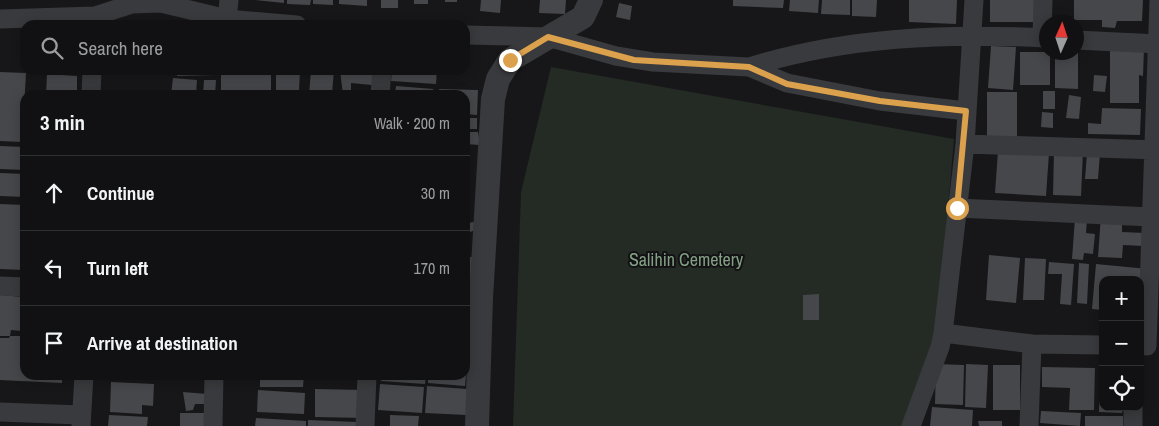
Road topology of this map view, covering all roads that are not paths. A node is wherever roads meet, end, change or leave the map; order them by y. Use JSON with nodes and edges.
{"nodes":[{"id":1,"x":229,"y":0,"type":"edge"},
{"id":2,"x":591,"y":0,"type":"edge"},
{"id":3,"x":974,"y":0,"type":"edge"},
{"id":4,"x":1043,"y":0,"type":"edge"},
{"id":5,"x":1159,"y":0,"type":"edge"},
{"id":6,"x":95,"y":14,"type":"edge"},
{"id":7,"x":1043,"y":15,"type":"edge"},
{"id":8,"x":0,"y":19,"type":"edge"},
{"id":9,"x":227,"y":20,"type":"joint"},
{"id":10,"x":470,"y":35,"type":"edge"},
{"id":11,"x":548,"y":37,"type":"junction"},
{"id":12,"x":972,"y":37,"type":"junction"},
{"id":13,"x":1039,"y":38,"type":"edge"},
{"id":14,"x":1084,"y":40,"type":"edge"},
{"id":15,"x":1158,"y":44,"type":"edge"},
{"id":16,"x":749,"y":67,"type":"junction"},
{"id":17,"x":92,"y":75,"type":"edge"},
{"id":18,"x":382,"y":75,"type":"edge"},
{"id":19,"x":91,"y":90,"type":"edge"},
{"id":20,"x":380,"y":90,"type":"edge"},
{"id":21,"x":966,"y":111,"type":"junction"},
{"id":22,"x":964,"y":144,"type":"junction"},
{"id":23,"x":1156,"y":150,"type":"edge"},
{"id":24,"x":957,"y":208,"type":"junction"},
{"id":25,"x":1151,"y":217,"type":"junction"},
{"id":26,"x":1154,"y":256,"type":"edge"},
{"id":27,"x":0,"y":286,"type":"edge"},
{"id":28,"x":20,"y":287,"type":"edge"},
{"id":29,"x":473,"y":297,"type":"edge"},
{"id":30,"x":942,"y":333,"type":"junction"},
{"id":31,"x":1032,"y":344,"type":"junction"},
{"id":32,"x":1099,"y":345,"type":"edge"},
{"id":33,"x":1149,"y":346,"type":"edge"},
{"id":34,"x":84,"y":380,"type":"edge"},
{"id":35,"x":214,"y":380,"type":"edge"},
{"id":36,"x":367,"y":380,"type":"edge"},
{"id":37,"x":1134,"y":411,"type":"edge"},
{"id":38,"x":0,"y":412,"type":"edge"},
{"id":39,"x":81,"y":420,"type":"edge"},
{"id":40,"x":214,"y":426,"type":"edge"},
{"id":41,"x":365,"y":426,"type":"edge"},
{"id":42,"x":476,"y":426,"type":"edge"},
{"id":43,"x":911,"y":426,"type":"edge"},
{"id":44,"x":1028,"y":426,"type":"edge"},
{"id":45,"x":1133,"y":426,"type":"edge"}],
"edges":[{"from":1,"to":9,"type":"street"},
{"from":2,"to":11,"type":"street"},
{"from":3,"to":12,"type":"street"},
{"from":4,"to":7,"type":"street"},
{"from":5,"to":15,"type":"street"},
{"from":6,"to":8,"type":"street"},
{"from":6,"to":9,"type":"street"},
{"from":10,"to":11,"type":"street"},
{"from":11,"to":16,"type":"street"},
{"from":11,"to":29,"type":"street"},
{"from":12,"to":13,"type":"street"},
{"from":12,"to":16,"type":"street"},
{"from":12,"to":21,"type":"street"},
{"from":14,"to":15,"type":"street"},
{"from":15,"to":23,"type":"street"},
{"from":16,"to":21,"type":"street"},
{"from":17,"to":19,"type":"street"},
{"from":18,"to":20,"type":"street"},
{"from":21,"to":22,"type":"street"},
{"from":22,"to":23,"type":"street"},
{"from":22,"to":24,"type":"street"},
{"from":23,"to":25,"type":"street"},
{"from":24,"to":25,"type":"street"},
{"from":24,"to":30,"type":"street"},
{"from":25,"to":26,"type":"street"},
{"from":26,"to":33,"type":"street"},
{"from":27,"to":28,"type":"street"},
{"from":29,"to":42,"type":"street"},
{"from":30,"to":31,"type":"street"},
{"from":30,"to":43,"type":"street"},
{"from":31,"to":32,"type":"street"},
{"from":31,"to":44,"type":"street"},
{"from":34,"to":39,"type":"street"},
{"from":35,"to":40,"type":"street"},
{"from":36,"to":41,"type":"street"},
{"from":37,"to":45,"type":"street"},
{"from":38,"to":39,"type":"street"}]}
